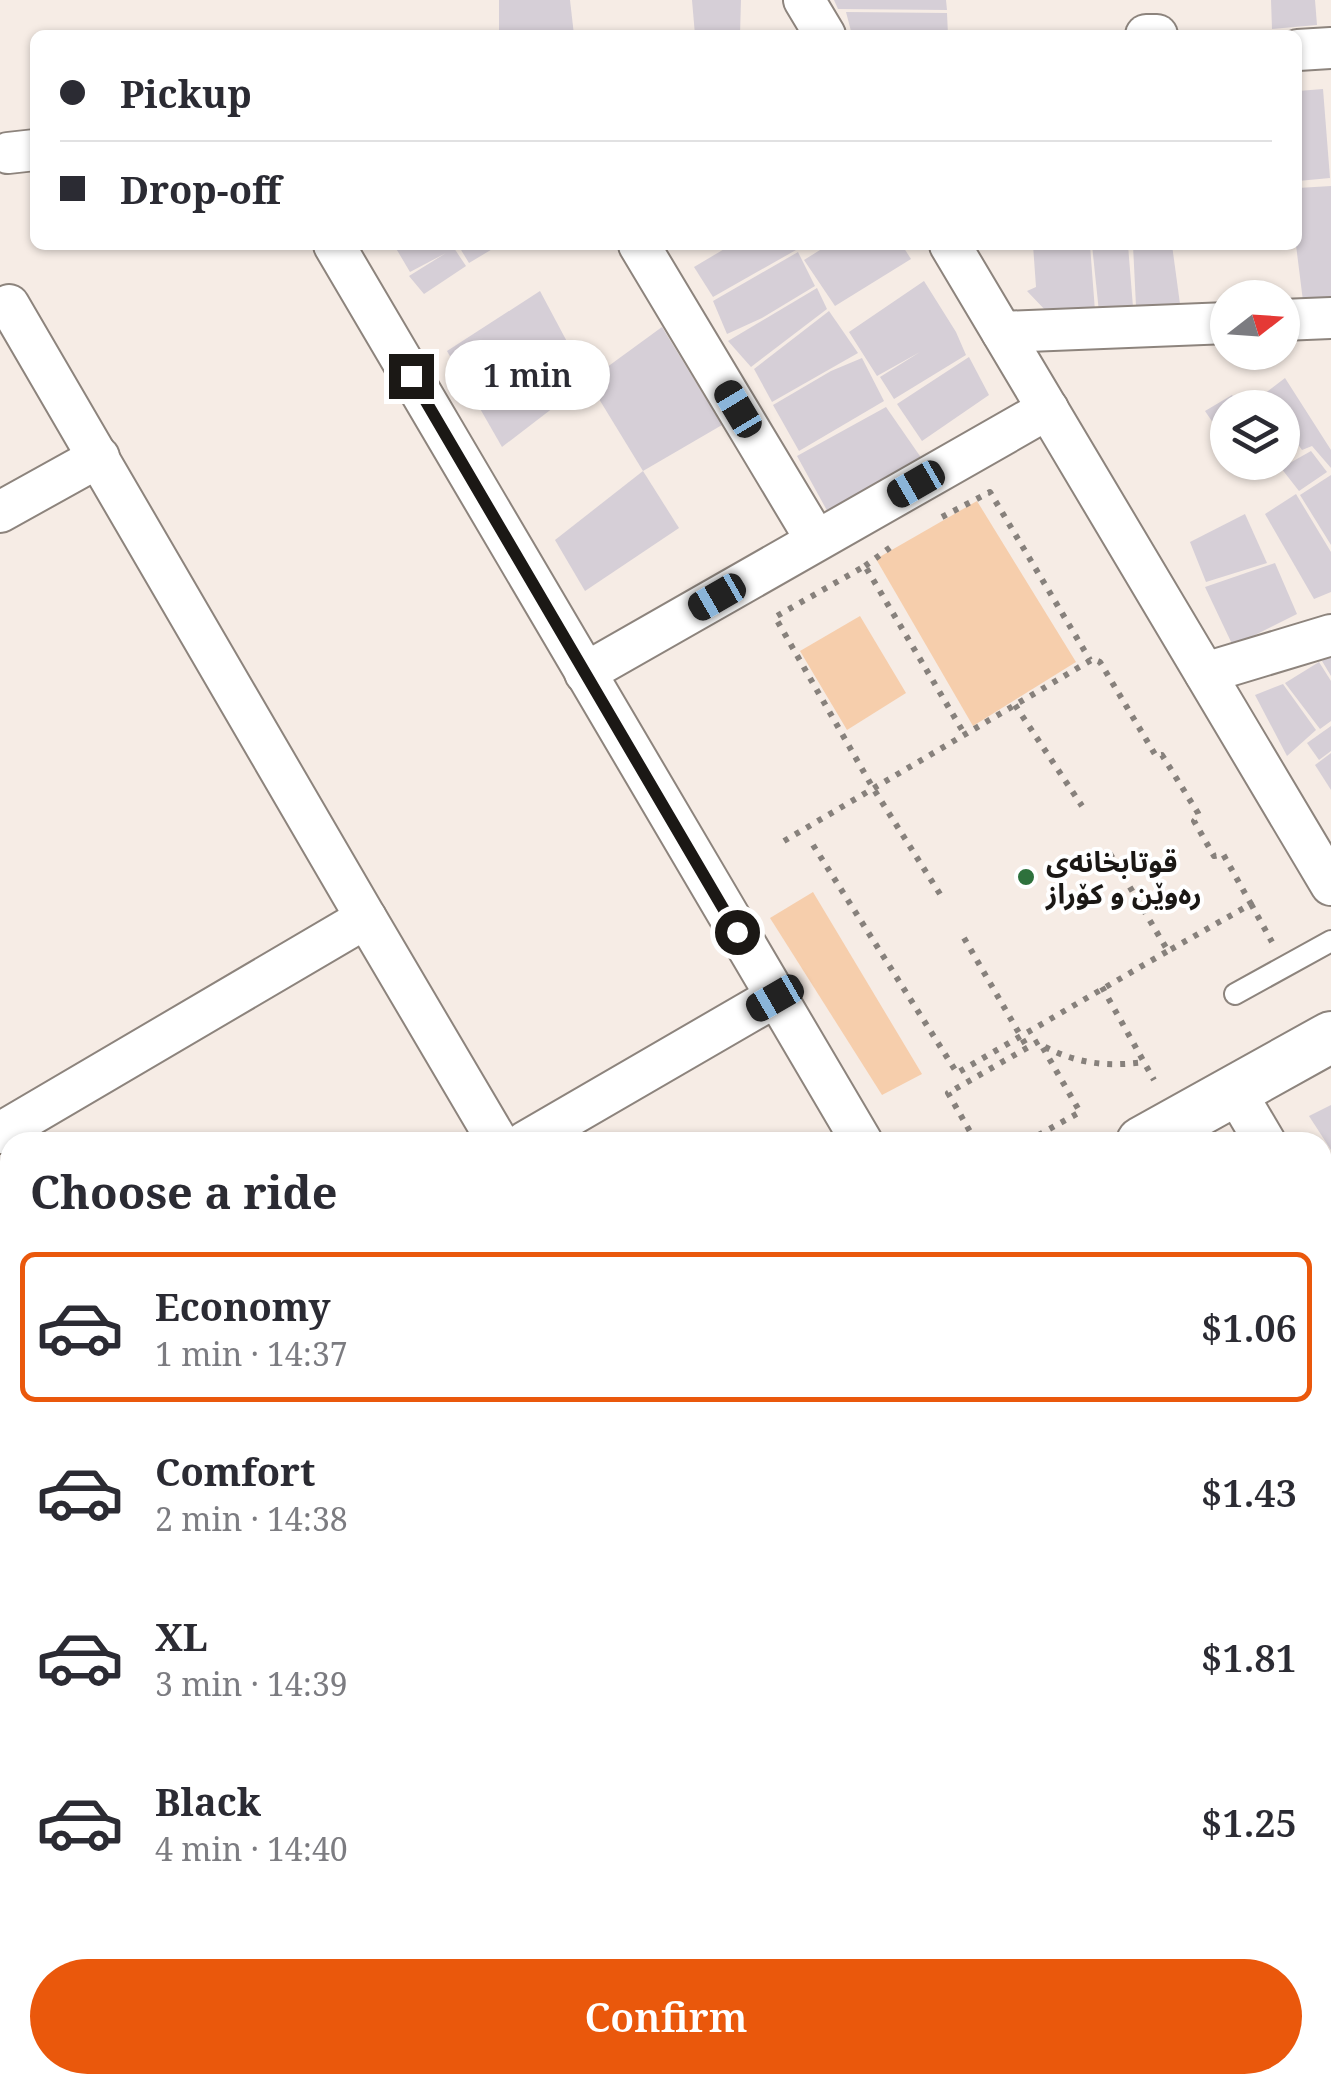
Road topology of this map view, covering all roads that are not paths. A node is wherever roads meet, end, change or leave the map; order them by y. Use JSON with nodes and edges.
{"nodes":[{"id":1,"x":804,"y":0,"type":"edge"},
{"id":2,"x":822,"y":30,"type":"edge"},
{"id":3,"x":1331,"y":48,"type":"edge"},
{"id":4,"x":1302,"y":50,"type":"edge"},
{"id":5,"x":337,"y":250,"type":"edge"},
{"id":6,"x":642,"y":250,"type":"edge"},
{"id":7,"x":953,"y":250,"type":"edge"},
{"id":8,"x":10,"y":306,"type":"dead end"},
{"id":9,"x":1331,"y":318,"type":"edge"},
{"id":10,"x":1300,"y":319,"type":"edge"},
{"id":11,"x":1210,"y":323,"type":"edge"},
{"id":12,"x":1002,"y":332,"type":"junction"},
{"id":13,"x":1048,"y":409,"type":"junction"},
{"id":14,"x":99,"y":457,"type":"junction"},
{"id":15,"x":0,"y":512,"type":"edge"},
{"id":16,"x":816,"y":540,"type":"junction"},
{"id":17,"x":1331,"y":635,"type":"edge"},
{"id":18,"x":585,"y":672,"type":"junction"},
{"id":19,"x":1205,"y":673,"type":"junction"},
{"id":20,"x":1331,"y":885,"type":"edge"},
{"id":21,"x":366,"y":918,"type":"junction"},
{"id":22,"x":1331,"y":942,"type":"edge"},
{"id":23,"x":1235,"y":994,"type":"dead end"},
{"id":24,"x":775,"y":998,"type":"junction"},
{"id":25,"x":1331,"y":1037,"type":"edge"},
{"id":26,"x":1236,"y":1091,"type":"junction"},
{"id":27,"x":2,"y":1132,"type":"edge"},
{"id":28,"x":492,"y":1132,"type":"edge"},
{"id":29,"x":542,"y":1132,"type":"edge"},
{"id":30,"x":856,"y":1132,"type":"edge"},
{"id":31,"x":1160,"y":1132,"type":"edge"},
{"id":32,"x":1259,"y":1132,"type":"edge"}],
"edges":[{"from":1,"to":2,"type":"street"},
{"from":3,"to":4,"type":"street"},
{"from":5,"to":18,"type":"street"},
{"from":6,"to":16,"type":"street"},
{"from":7,"to":12,"type":"street"},
{"from":8,"to":14,"type":"street"},
{"from":9,"to":10,"type":"street"},
{"from":11,"to":12,"type":"street"},
{"from":12,"to":13,"type":"street"},
{"from":13,"to":16,"type":"street"},
{"from":13,"to":19,"type":"street"},
{"from":14,"to":15,"type":"street"},
{"from":14,"to":21,"type":"street"},
{"from":16,"to":18,"type":"street"},
{"from":17,"to":19,"type":"street"},
{"from":18,"to":24,"type":"street"},
{"from":19,"to":20,"type":"street"},
{"from":21,"to":27,"type":"street"},
{"from":21,"to":28,"type":"street"},
{"from":22,"to":23,"type":"lane"},
{"from":24,"to":29,"type":"street"},
{"from":24,"to":30,"type":"street"},
{"from":25,"to":26,"type":"street"},
{"from":26,"to":31,"type":"street"},
{"from":26,"to":32,"type":"street"}]}
